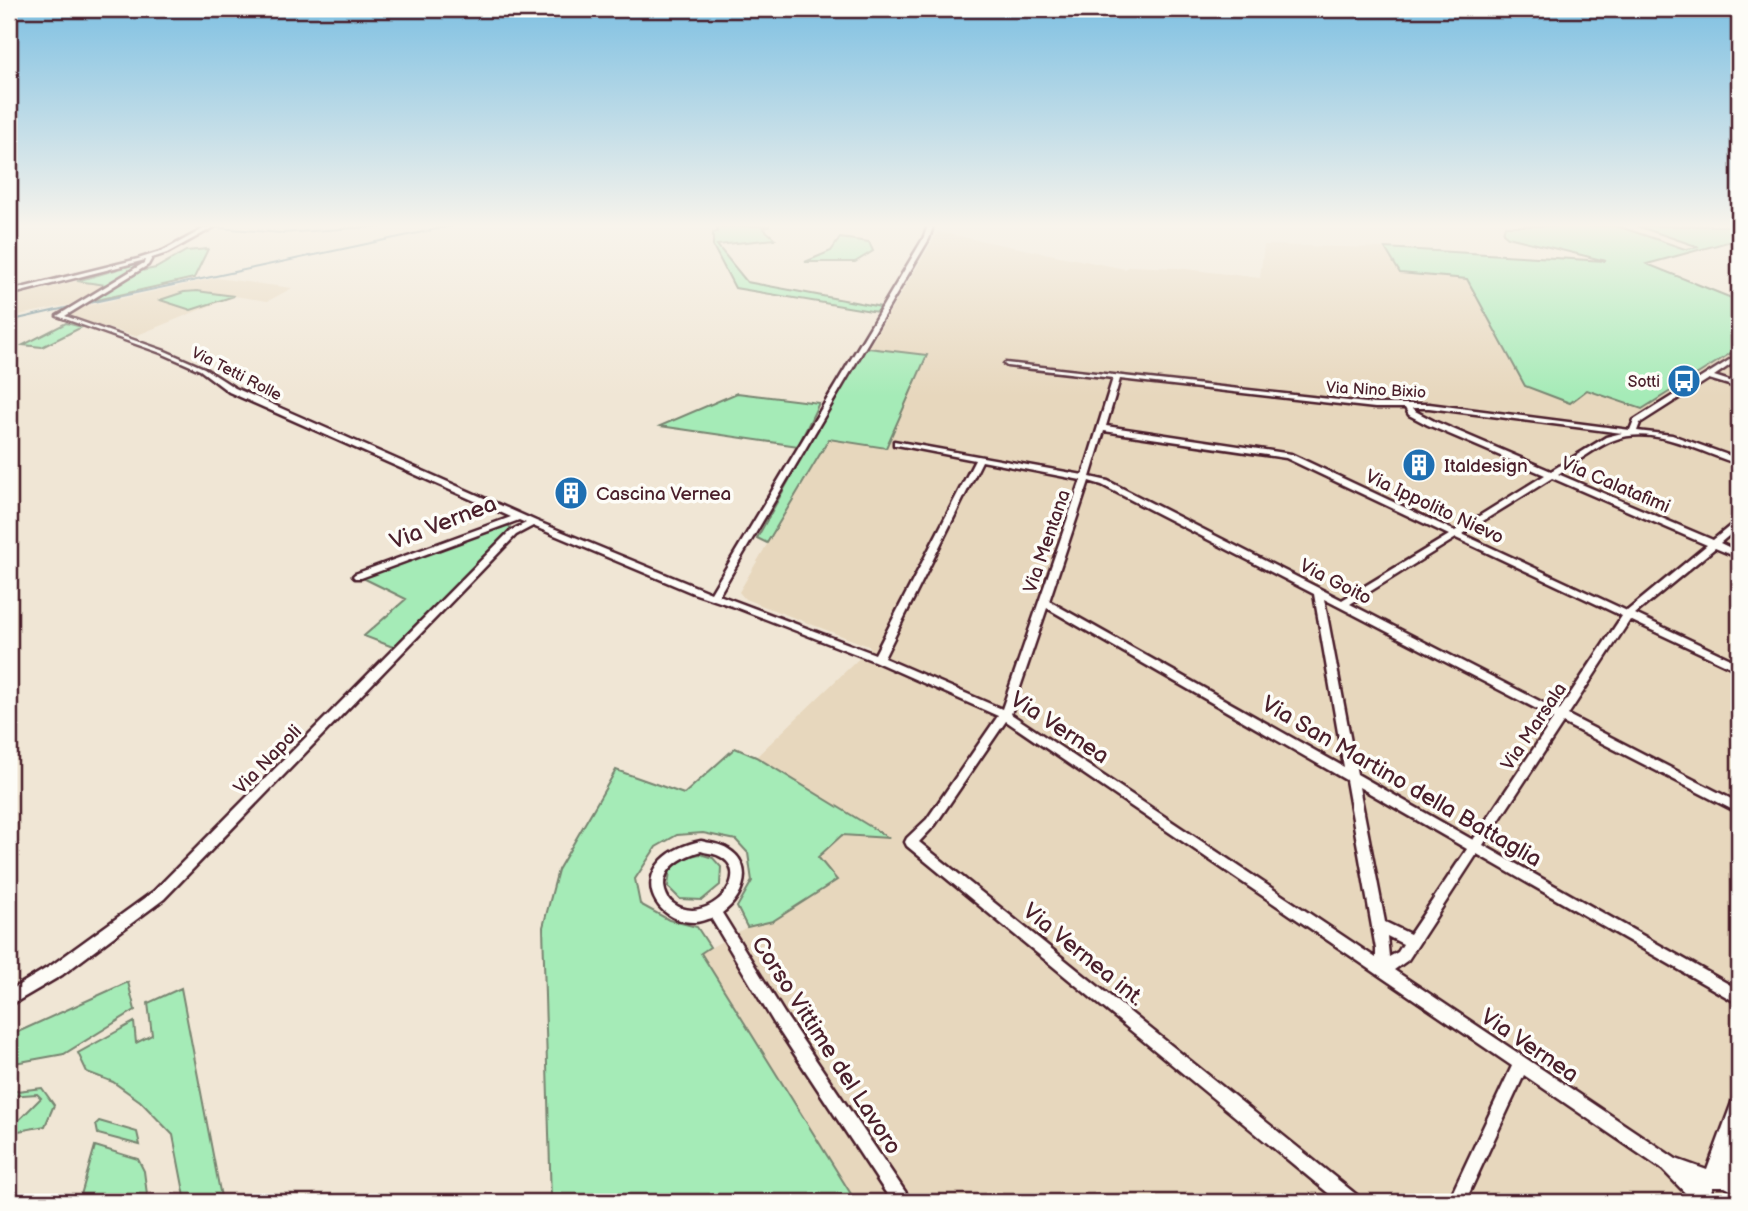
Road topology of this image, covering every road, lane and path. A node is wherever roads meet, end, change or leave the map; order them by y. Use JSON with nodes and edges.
{"nodes":[{"id":1,"x":50,"y":283,"type":"edge"},
{"id":2,"x":115,"y":283,"type":"edge"},
{"id":3,"x":898,"y":283,"type":"edge"},
{"id":4,"x":9,"y":293,"type":"edge"},
{"id":5,"x":1739,"y":356,"type":"edge"},
{"id":6,"x":1007,"y":364,"type":"dead end"},
{"id":7,"x":1708,"y":376,"type":"junction"},
{"id":8,"x":1117,"y":377,"type":"junction"},
{"id":9,"x":1739,"y":386,"type":"edge"},
{"id":10,"x":1406,"y":405,"type":"junction"},
{"id":11,"x":1102,"y":428,"type":"junction"},
{"id":12,"x":1633,"y":432,"type":"junction"},
{"id":13,"x":897,"y":443,"type":"dead end"},
{"id":14,"x":980,"y":458,"type":"junction"},
{"id":15,"x":1739,"y":462,"type":"edge"},
{"id":16,"x":1552,"y":473,"type":"junction"},
{"id":17,"x":1086,"y":478,"type":"junction"},
{"id":18,"x":518,"y":517,"type":"junction"},
{"id":19,"x":533,"y":523,"type":"junction"},
{"id":20,"x":1739,"y":523,"type":"edge"},
{"id":21,"x":1455,"y":535,"type":"junction"},
{"id":22,"x":1712,"y":543,"type":"junction"},
{"id":23,"x":1739,"y":555,"type":"edge"},
{"id":24,"x":358,"y":576,"type":"dead end"},
{"id":25,"x":1318,"y":591,"type":"junction"},
{"id":26,"x":713,"y":597,"type":"junction"},
{"id":27,"x":1044,"y":602,"type":"junction"},
{"id":28,"x":1343,"y":604,"type":"junction"},
{"id":29,"x":1628,"y":615,"type":"junction"},
{"id":30,"x":878,"y":659,"type":"junction"},
{"id":31,"x":1739,"y":667,"type":"edge"},
{"id":32,"x":1005,"y":715,"type":"junction"},
{"id":33,"x":1560,"y":717,"type":"junction"},
{"id":34,"x":1353,"y":777,"type":"junction"},
{"id":35,"x":1739,"y":808,"type":"edge"},
{"id":36,"x":1475,"y":846,"type":"junction"},
{"id":37,"x":714,"y":911,"type":"junction"},
{"id":38,"x":1378,"y":925,"type":"junction"},
{"id":39,"x":1412,"y":942,"type":"junction"},
{"id":40,"x":1382,"y":970,"type":"junction"},
{"id":41,"x":1739,"y":998,"type":"edge"},
{"id":42,"x":9,"y":999,"type":"edge"},
{"id":43,"x":1521,"y":1064,"type":"junction"},
{"id":44,"x":1739,"y":1102,"type":"edge"},
{"id":45,"x":1723,"y":1150,"type":"junction"},
{"id":46,"x":1669,"y":1164,"type":"junction"},
{"id":47,"x":1711,"y":1179,"type":"junction"},
{"id":48,"x":1738,"y":1185,"type":"edge"},
{"id":49,"x":902,"y":1202,"type":"edge"},
{"id":50,"x":1352,"y":1202,"type":"edge"},
{"id":51,"x":1456,"y":1202,"type":"edge"},
{"id":52,"x":1705,"y":1202,"type":"edge"}],
"edges":[{"from":1,"to":4,"type":"street"},
{"from":2,"to":18,"type":"street","name":"Via Tetti Rolle"},
{"from":3,"to":26,"type":"street"},
{"from":5,"to":7,"type":"street"},
{"from":6,"to":8,"type":"street","name":"Via Nino Bixio"},
{"from":7,"to":9,"type":"street"},
{"from":7,"to":12,"type":"street"},
{"from":8,"to":10,"type":"street","name":"Via Nino Bixio"},
{"from":8,"to":11,"type":"street","name":"Via Mentana"},
{"from":10,"to":12,"type":"street","name":"Via Nino Bixio"},
{"from":10,"to":16,"type":"street","name":"Via Calatafimi"},
{"from":11,"to":17,"type":"street","name":"Via Mentana"},
{"from":11,"to":21,"type":"street","name":"Via Ippolito Nievo"},
{"from":12,"to":15,"type":"street","name":"Via Nino Bixio"},
{"from":12,"to":16,"type":"street"},
{"from":13,"to":14,"type":"street","name":"Via Goito"},
{"from":14,"to":17,"type":"street","name":"Via Goito"},
{"from":14,"to":30,"type":"street"},
{"from":16,"to":21,"type":"street"},
{"from":16,"to":22,"type":"street","name":"Via Calatafimi"},
{"from":17,"to":25,"type":"street","name":"Via Goito"},
{"from":17,"to":27,"type":"street","name":"Via Mentana"},
{"from":18,"to":19,"type":"street","name":"Via Vernea"},
{"from":18,"to":24,"type":"street","name":"Via Vernea"},
{"from":19,"to":26,"type":"street","name":"Via Vernea"},
{"from":19,"to":42,"type":"street","name":"Via Napoli"},
{"from":20,"to":22,"type":"street","name":"Via Marsala"},
{"from":21,"to":28,"type":"street"},
{"from":21,"to":29,"type":"street","name":"Via Ippolito Nievo"},
{"from":22,"to":23,"type":"street","name":"Via Calatafimi"},
{"from":22,"to":29,"type":"street","name":"Via Marsala"},
{"from":25,"to":28,"type":"street","name":"Via Goito"},
{"from":25,"to":34,"type":"street"},
{"from":26,"to":30,"type":"street","name":"Via Vernea"},
{"from":27,"to":32,"type":"street","name":"Via Mentana"},
{"from":27,"to":34,"type":"street","name":"Via San Martino della Battaglia"},
{"from":28,"to":33,"type":"street","name":"Via Goito"},
{"from":29,"to":31,"type":"street","name":"Via Ippolito Nievo"},
{"from":29,"to":33,"type":"street","name":"Via Marsala"},
{"from":30,"to":32,"type":"street","name":"Via Vernea"},
{"from":32,"to":40,"type":"street","name":"Via Vernea"},
{"from":32,"to":50,"type":"street","name":"Via Vernea int."},
{"from":33,"to":35,"type":"street","name":"Via Goito"},
{"from":33,"to":36,"type":"street","name":"Via Marsala"},
{"from":34,"to":36,"type":"street","name":"Via San Martino della Battaglia"},
{"from":34,"to":38,"type":"street"},
{"from":36,"to":39,"type":"street","name":"Via Marsala"},
{"from":36,"to":41,"type":"street","name":"Via San Martino della Battaglia"},
{"from":37,"to":37,"type":"street"},
{"from":37,"to":49,"type":"street","name":"Corso Vittime del Lavoro"},
{"from":38,"to":39,"type":"street"},
{"from":38,"to":40,"type":"street"},
{"from":39,"to":40,"type":"street","name":"Via Marsala"},
{"from":40,"to":43,"type":"street","name":"Via Vernea"},
{"from":43,"to":46,"type":"street","name":"Via Vernea"},
{"from":43,"to":51,"type":"street"},
{"from":44,"to":45,"type":"street"},
{"from":45,"to":47,"type":"street"},
{"from":45,"to":48,"type":"street"},
{"from":46,"to":47,"type":"street"},
{"from":46,"to":52,"type":"street"},
{"from":47,"to":48,"type":"street"},
{"from":47,"to":52,"type":"street"}]}
